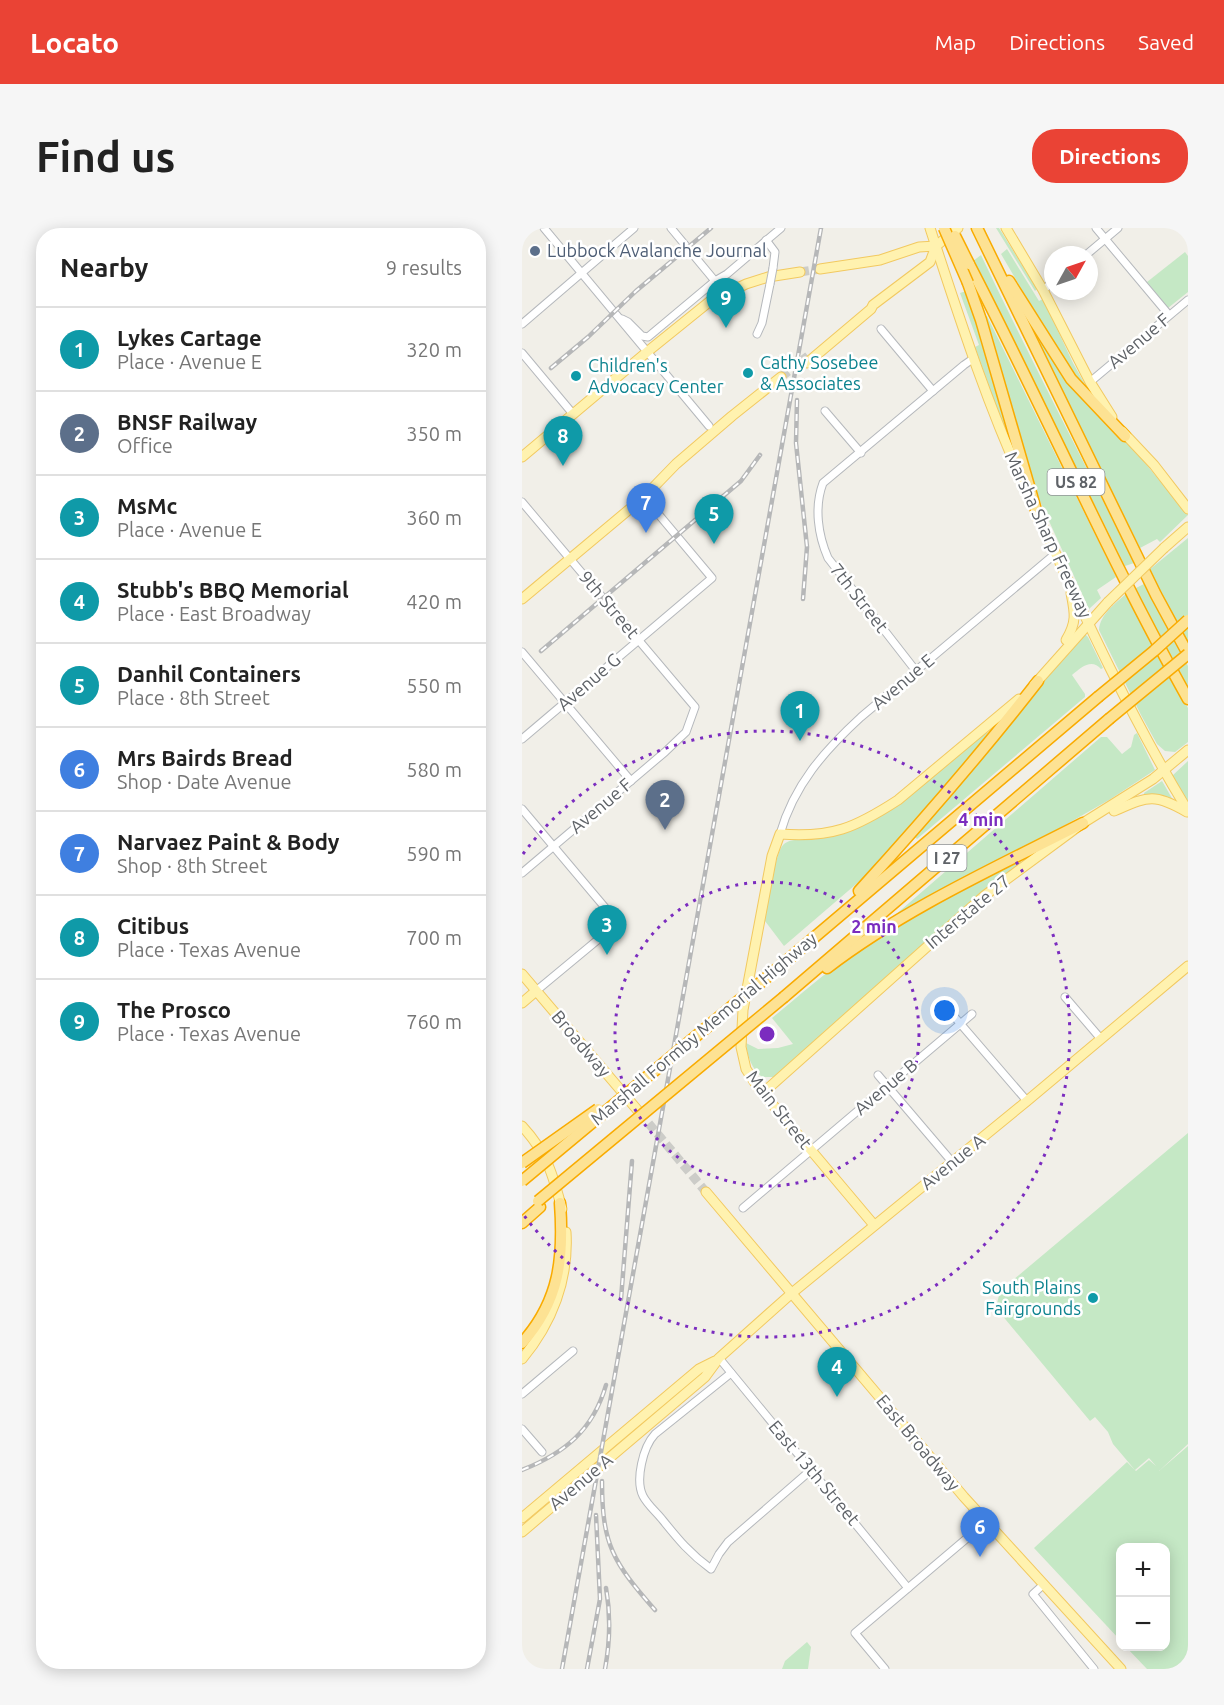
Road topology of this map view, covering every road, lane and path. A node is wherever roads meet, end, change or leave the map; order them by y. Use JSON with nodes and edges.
{"nodes":[{"id":1,"x":544,"y":228,"type":"edge"},
{"id":2,"x":634,"y":228,"type":"edge"},
{"id":3,"x":671,"y":228,"type":"edge"},
{"id":4,"x":781,"y":228,"type":"edge"},
{"id":5,"x":922,"y":228,"type":"edge"},
{"id":6,"x":930,"y":228,"type":"edge"},
{"id":7,"x":944,"y":228,"type":"edge"},
{"id":8,"x":950,"y":228,"type":"edge"},
{"id":9,"x":958,"y":228,"type":"edge"},
{"id":10,"x":977,"y":228,"type":"edge"},
{"id":11,"x":1006,"y":228,"type":"edge"},
{"id":12,"x":1096,"y":228,"type":"edge"},
{"id":13,"x":1118,"y":228,"type":"edge"},
{"id":14,"x":1105,"y":239,"type":"junction"},
{"id":15,"x":766,"y":240,"type":"junction"},
{"id":16,"x":936,"y":246,"type":"junction"},
{"id":17,"x":1097,"y":246,"type":"edge"},
{"id":18,"x":992,"y":256,"type":"junction"},
{"id":19,"x":820,"y":269,"type":"tunnel mouth"},
{"id":20,"x":800,"y":272,"type":"tunnel mouth"},
{"id":21,"x":582,"y":273,"type":"junction"},
{"id":22,"x":715,"y":281,"type":"junction"},
{"id":23,"x":1043,"y":290,"type":"joint"},
{"id":24,"x":1188,"y":300,"type":"edge"},
{"id":25,"x":1169,"y":315,"type":"junction"},
{"id":26,"x":619,"y":318,"type":"junction"},
{"id":27,"x":522,"y":324,"type":"edge"},
{"id":28,"x":881,"y":329,"type":"dead end"},
{"id":29,"x":757,"y":334,"type":"dead end"},
{"id":30,"x":647,"y":352,"type":"junction"},
{"id":31,"x":522,"y":353,"type":"edge"},
{"id":32,"x":974,"y":358,"type":"junction"},
{"id":33,"x":807,"y":360,"type":"tunnel mouth"},
{"id":34,"x":781,"y":381,"type":"tunnel mouth"},
{"id":35,"x":1090,"y":382,"type":"junction"},
{"id":36,"x":933,"y":391,"type":"junction"},
{"id":37,"x":825,"y":411,"type":"dead end"},
{"id":38,"x":573,"y":414,"type":"junction"},
{"id":39,"x":709,"y":426,"type":"dead end"},
{"id":40,"x":1125,"y":436,"type":"junction"},
{"id":41,"x":861,"y":453,"type":"junction"},
{"id":42,"x":522,"y":457,"type":"edge"},
{"id":43,"x":1178,"y":494,"type":"junction"},
{"id":44,"x":644,"y":497,"type":"junction"},
{"id":45,"x":1188,"y":498,"type":"edge"},
{"id":46,"x":522,"y":502,"type":"edge"},
{"id":47,"x":1188,"y":509,"type":"edge"},
{"id":48,"x":1038,"y":517,"type":"junction"},
{"id":49,"x":1188,"y":527,"type":"edge"},
{"id":50,"x":1055,"y":555,"type":"junction"},
{"id":51,"x":570,"y":559,"type":"junction"},
{"id":52,"x":1069,"y":582,"type":"junction"},
{"id":53,"x":522,"y":599,"type":"edge"},
{"id":54,"x":1188,"y":620,"type":"edge"},
{"id":55,"x":1088,"y":621,"type":"junction"},
{"id":56,"x":639,"y":640,"type":"junction"},
{"id":57,"x":522,"y":652,"type":"edge"},
{"id":58,"x":1188,"y":654,"type":"edge"},
{"id":59,"x":1058,"y":656,"type":"junction"},
{"id":60,"x":916,"y":670,"type":"junction"},
{"id":61,"x":1038,"y":681,"type":"junction"},
{"id":62,"x":1188,"y":699,"type":"edge"},
{"id":63,"x":565,"y":703,"type":"junction"},
{"id":64,"x":695,"y":707,"type":"joint"},
{"id":65,"x":522,"y":739,"type":"edge"},
{"id":66,"x":1187,"y":751,"type":"edge"},
{"id":67,"x":1163,"y":771,"type":"junction"},
{"id":68,"x":631,"y":781,"type":"junction"},
{"id":69,"x":522,"y":809,"type":"edge"},
{"id":70,"x":1188,"y":812,"type":"edge"},
{"id":71,"x":1100,"y":814,"type":"junction"},
{"id":72,"x":1083,"y":823,"type":"junction"},
{"id":73,"x":780,"y":834,"type":"junction"},
{"id":74,"x":554,"y":846,"type":"junction"},
{"id":75,"x":522,"y":873,"type":"edge"},
{"id":76,"x":824,"y":929,"type":"junction"},
{"id":77,"x":1188,"y":966,"type":"edge"},
{"id":78,"x":522,"y":974,"type":"edge"},
{"id":79,"x":536,"y":991,"type":"junction"},
{"id":80,"x":784,"y":997,"type":"junction"},
{"id":81,"x":1065,"y":997,"type":"dead end"},
{"id":82,"x":522,"y":1003,"type":"edge"},
{"id":83,"x":952,"y":1014,"type":"dead end"},
{"id":84,"x":972,"y":1014,"type":"dead end"},
{"id":85,"x":961,"y":1024,"type":"junction"},
{"id":86,"x":1101,"y":1039,"type":"junction"},
{"id":87,"x":648,"y":1075,"type":"junction"},
{"id":88,"x":878,"y":1075,"type":"dead end"},
{"id":89,"x":887,"y":1086,"type":"junction"},
{"id":90,"x":763,"y":1093,"type":"junction"},
{"id":91,"x":1027,"y":1101,"type":"junction"},
{"id":92,"x":640,"y":1113,"type":"tunnel mouth"},
{"id":93,"x":522,"y":1126,"type":"edge"},
{"id":94,"x":810,"y":1150,"type":"junction"},
{"id":95,"x":522,"y":1163,"type":"edge"},
{"id":96,"x":953,"y":1163,"type":"junction"},
{"id":97,"x":522,"y":1181,"type":"edge"},
{"id":98,"x":706,"y":1192,"type":"tunnel mouth"},
{"id":99,"x":560,"y":1203,"type":"junction"},
{"id":100,"x":539,"y":1204,"type":"junction"},
{"id":101,"x":743,"y":1208,"type":"dead end"},
{"id":102,"x":522,"y":1215,"type":"edge"},
{"id":103,"x":522,"y":1223,"type":"edge"},
{"id":104,"x":874,"y":1225,"type":"junction"},
{"id":105,"x":792,"y":1293,"type":"junction"},
{"id":106,"x":522,"y":1343,"type":"edge"},
{"id":107,"x":573,"y":1351,"type":"dead end"},
{"id":108,"x":522,"y":1359,"type":"edge"},
{"id":109,"x":719,"y":1359,"type":"junction"},
{"id":110,"x":731,"y":1373,"type":"junction"},
{"id":111,"x":522,"y":1394,"type":"edge"},
{"id":112,"x":522,"y":1429,"type":"edge"},
{"id":113,"x":542,"y":1452,"type":"dead end"},
{"id":114,"x":811,"y":1470,"type":"junction"},
{"id":115,"x":522,"y":1518,"type":"edge"},
{"id":116,"x":986,"y":1522,"type":"junction"},
{"id":117,"x":522,"y":1532,"type":"edge"},
{"id":118,"x":1044,"y":1584,"type":"junction"},
{"id":119,"x":908,"y":1588,"type":"junction"},
{"id":120,"x":885,"y":1669,"type":"edge"},
{"id":121,"x":1094,"y":1669,"type":"edge"},
{"id":122,"x":1121,"y":1669,"type":"edge"}],
"edges":[{"from":1,"to":21,"type":"street"},
{"from":2,"to":21,"type":"street"},
{"from":3,"to":22,"type":"street"},
{"from":4,"to":15,"type":"street"},
{"from":5,"to":16,"type":"main road","name":"Marsha Sharp Freeway"},
{"from":6,"to":16,"type":"main road","name":"Marsha Sharp Freeway"},
{"from":7,"to":48,"type":"highway","bridge":true},
{"from":8,"to":62,"type":"highway","number":"US 82","bridge":true},
{"from":9,"to":16,"type":"main road"},
{"from":10,"to":18,"type":"highway","number":"US 82"},
{"from":11,"to":23,"type":"main road"},
{"from":12,"to":14,"type":"street"},
{"from":13,"to":14,"type":"street"},
{"from":14,"to":17,"type":"street"},
{"from":14,"to":25,"type":"street"},
{"from":15,"to":22,"type":"street"},
{"from":15,"to":29,"type":"street","bridge":true},
{"from":16,"to":19,"type":"main road"},
{"from":16,"to":32,"type":"main road","name":"Marsha Sharp Freeway"},
{"from":16,"to":33,"type":"main road"},
{"from":18,"to":40,"type":"highway"},
{"from":18,"to":58,"type":"highway","number":"US 82"},
{"from":20,"to":30,"type":"main road"},
{"from":21,"to":26,"type":"street"},
{"from":21,"to":27,"type":"street"},
{"from":22,"to":26,"type":"street"},
{"from":23,"to":35,"type":"main road"},
{"from":24,"to":25,"type":"street","name":"Avenue F"},
{"from":25,"to":35,"type":"street","name":"Avenue F"},
{"from":26,"to":30,"type":"street"},
{"from":28,"to":36,"type":"street"},
{"from":30,"to":38,"type":"main road"},
{"from":30,"to":39,"type":"street"},
{"from":31,"to":38,"type":"street"},
{"from":32,"to":36,"type":"street"},
{"from":32,"to":48,"type":"main road","name":"Marsha Sharp Freeway"},
{"from":34,"to":44,"type":"main road"},
{"from":35,"to":40,"type":"main road"},
{"from":36,"to":41,"type":"street"},
{"from":37,"to":41,"type":"street"},
{"from":38,"to":42,"type":"main road"},
{"from":40,"to":43,"type":"main road"},
{"from":41,"to":60,"type":"street","name":"7th Street"},
{"from":43,"to":45,"type":"main road"},
{"from":43,"to":47,"type":"main road"},
{"from":44,"to":51,"type":"main road"},
{"from":44,"to":56,"type":"street","name":"Avenue G"},
{"from":46,"to":51,"type":"street","name":"9th Street"},
{"from":48,"to":50,"type":"main road","name":"Marsha Sharp Freeway"},
{"from":49,"to":55,"type":"main road","bridge":true},
{"from":50,"to":52,"type":"main road","name":"Marsha Sharp Freeway"},
{"from":50,"to":60,"type":"street","name":"Avenue E"},
{"from":51,"to":53,"type":"main road"},
{"from":51,"to":56,"type":"street","name":"9th Street"},
{"from":52,"to":55,"type":"main road","name":"Marsha Sharp Freeway"},
{"from":52,"to":59,"type":"main road"},
{"from":54,"to":76,"type":"highway","name":"Marshall Formby Memorial Highway","number":"I 27","bridge":true},
{"from":55,"to":59,"type":"main road"},
{"from":55,"to":67,"type":"main road","name":"Marsha Sharp Freeway"},
{"from":56,"to":63,"type":"street","name":"Avenue G"},
{"from":56,"to":64,"type":"street","name":"9th Street"},
{"from":57,"to":63,"type":"street"},
{"from":58,"to":80,"type":"highway","name":"Marshall Formby Memorial Highway","number":"I 27","bridge":true},
{"from":59,"to":61,"type":"main road"},
{"from":60,"to":73,"type":"street","name":"Avenue E"},
{"from":61,"to":73,"type":"main road"},
{"from":61,"to":76,"type":"highway"},
{"from":63,"to":65,"type":"street","name":"Avenue G"},
{"from":63,"to":68,"type":"street"},
{"from":64,"to":68,"type":"street","name":"Avenue F"},
{"from":66,"to":67,"type":"main road","name":"Interstate 27"},
{"from":67,"to":70,"type":"main road","name":"Marsha Sharp Freeway"},
{"from":67,"to":71,"type":"main road","name":"Interstate 27"},
{"from":68,"to":74,"type":"street","name":"Avenue F"},
{"from":69,"to":74,"type":"street"},
{"from":70,"to":71,"type":"main road"},
{"from":71,"to":72,"type":"main road","name":"Interstate 27"},
{"from":72,"to":80,"type":"highway"},
{"from":72,"to":90,"type":"main road","name":"Interstate 27"},
{"from":73,"to":90,"type":"main road","name":"Main Street"},
{"from":74,"to":75,"type":"street","name":"Avenue F"},
{"from":74,"to":79,"type":"street"},
{"from":76,"to":87,"type":"highway","name":"Marshall Formby Memorial Highway","number":"I 27","bridge":true},
{"from":77,"to":86,"type":"main road","name":"Avenue A"},
{"from":78,"to":79,"type":"main road","name":"Broadway"},
{"from":79,"to":82,"type":"main road"},
{"from":79,"to":92,"type":"main road","name":"Broadway"},
{"from":80,"to":100,"type":"highway","name":"Marshall Formby Memorial Highway","number":"I 27","bridge":true},
{"from":81,"to":86,"type":"street"},
{"from":83,"to":85,"type":"street"},
{"from":84,"to":85,"type":"street","name":"Avenue B"},
{"from":85,"to":89,"type":"street","name":"Avenue B"},
{"from":85,"to":91,"type":"street"},
{"from":86,"to":91,"type":"main road","name":"Avenue A"},
{"from":87,"to":95,"type":"highway","bridge":true},
{"from":87,"to":97,"type":"highway","name":"Marshall Formby Memorial Highway","number":"I 27","bridge":true},
{"from":88,"to":89,"type":"street"},
{"from":89,"to":94,"type":"street","name":"Avenue B"},
{"from":89,"to":96,"type":"street"},
{"from":90,"to":94,"type":"main road","name":"Main Street"},
{"from":91,"to":96,"type":"main road","name":"Avenue A"},
{"from":93,"to":99,"type":"main road"},
{"from":94,"to":101,"type":"street","name":"Avenue B"},
{"from":94,"to":104,"type":"main road","name":"Main Street"},
{"from":96,"to":104,"type":"main road","name":"Avenue A"},
{"from":98,"to":105,"type":"main road"},
{"from":99,"to":106,"type":"highway"},
{"from":99,"to":108,"type":"main road"},
{"from":100,"to":102,"type":"highway"},
{"from":100,"to":103,"type":"highway"},
{"from":104,"to":105,"type":"main road","name":"Avenue A"},
{"from":105,"to":109,"type":"main road","name":"Avenue A"},
{"from":105,"to":116,"type":"main road","name":"East Broadway"},
{"from":107,"to":111,"type":"street"},
{"from":109,"to":110,"type":"street","name":"East 13th Street"},
{"from":109,"to":115,"type":"main road","name":"Avenue A"},
{"from":109,"to":117,"type":"main road","name":"Avenue A"},
{"from":110,"to":114,"type":"street","name":"East 13th Street"},
{"from":110,"to":114,"type":"street"},
{"from":112,"to":113,"type":"street"},
{"from":114,"to":119,"type":"street","name":"East 13th Street"},
{"from":116,"to":118,"type":"main road","name":"East Broadway"},
{"from":116,"to":119,"type":"street"},
{"from":118,"to":121,"type":"street"},
{"from":118,"to":122,"type":"main road","name":"East Broadway"},
{"from":119,"to":120,"type":"street"}]}
